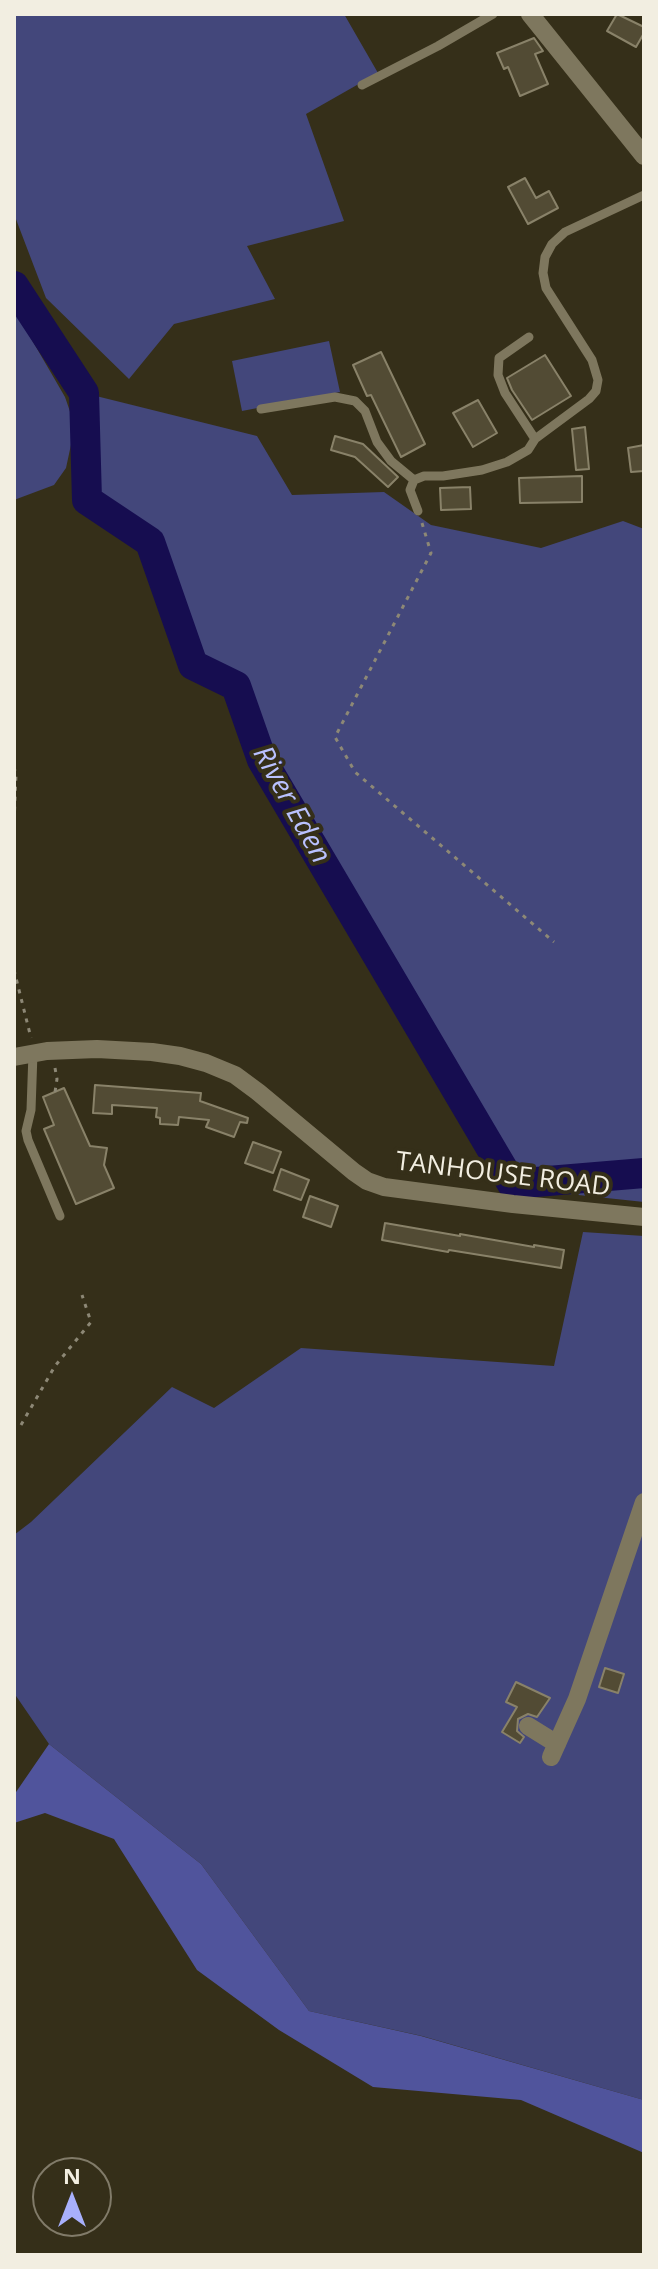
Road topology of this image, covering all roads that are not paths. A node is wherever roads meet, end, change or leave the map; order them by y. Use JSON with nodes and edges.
{"nodes":[{"id":1,"x":493,"y":14,"type":"edge"},
{"id":2,"x":530,"y":14,"type":"edge"},
{"id":3,"x":362,"y":85,"type":"dead end"},
{"id":4,"x":644,"y":156,"type":"edge"},
{"id":5,"x":644,"y":195,"type":"edge"},
{"id":6,"x":529,"y":337,"type":"dead end"},
{"id":7,"x":261,"y":409,"type":"dead end"},
{"id":8,"x":535,"y":439,"type":"junction"},
{"id":9,"x":414,"y":480,"type":"junction"},
{"id":10,"x":418,"y":511,"type":"road end"},
{"id":11,"x":32,"y":1047,"type":"junction"},
{"id":12,"x":14,"y":1057,"type":"edge"},
{"id":13,"x":60,"y":1216,"type":"dead end"},
{"id":14,"x":644,"y":1217,"type":"edge"},
{"id":15,"x":644,"y":1502,"type":"edge"},
{"id":16,"x":528,"y":1726,"type":"dead end"}],
"edges":[{"from":1,"to":3,"type":"lane"},
{"from":2,"to":4,"type":"street"},
{"from":5,"to":8,"type":"lane"},
{"from":6,"to":8,"type":"lane"},
{"from":7,"to":9,"type":"lane"},
{"from":8,"to":9,"type":"lane"},
{"from":9,"to":10,"type":"lane"},
{"from":11,"to":12,"type":"street","name":"TANHOUSE ROAD"},
{"from":11,"to":13,"type":"lane"},
{"from":11,"to":14,"type":"street","name":"TANHOUSE ROAD"},
{"from":15,"to":16,"type":"street"}]}
